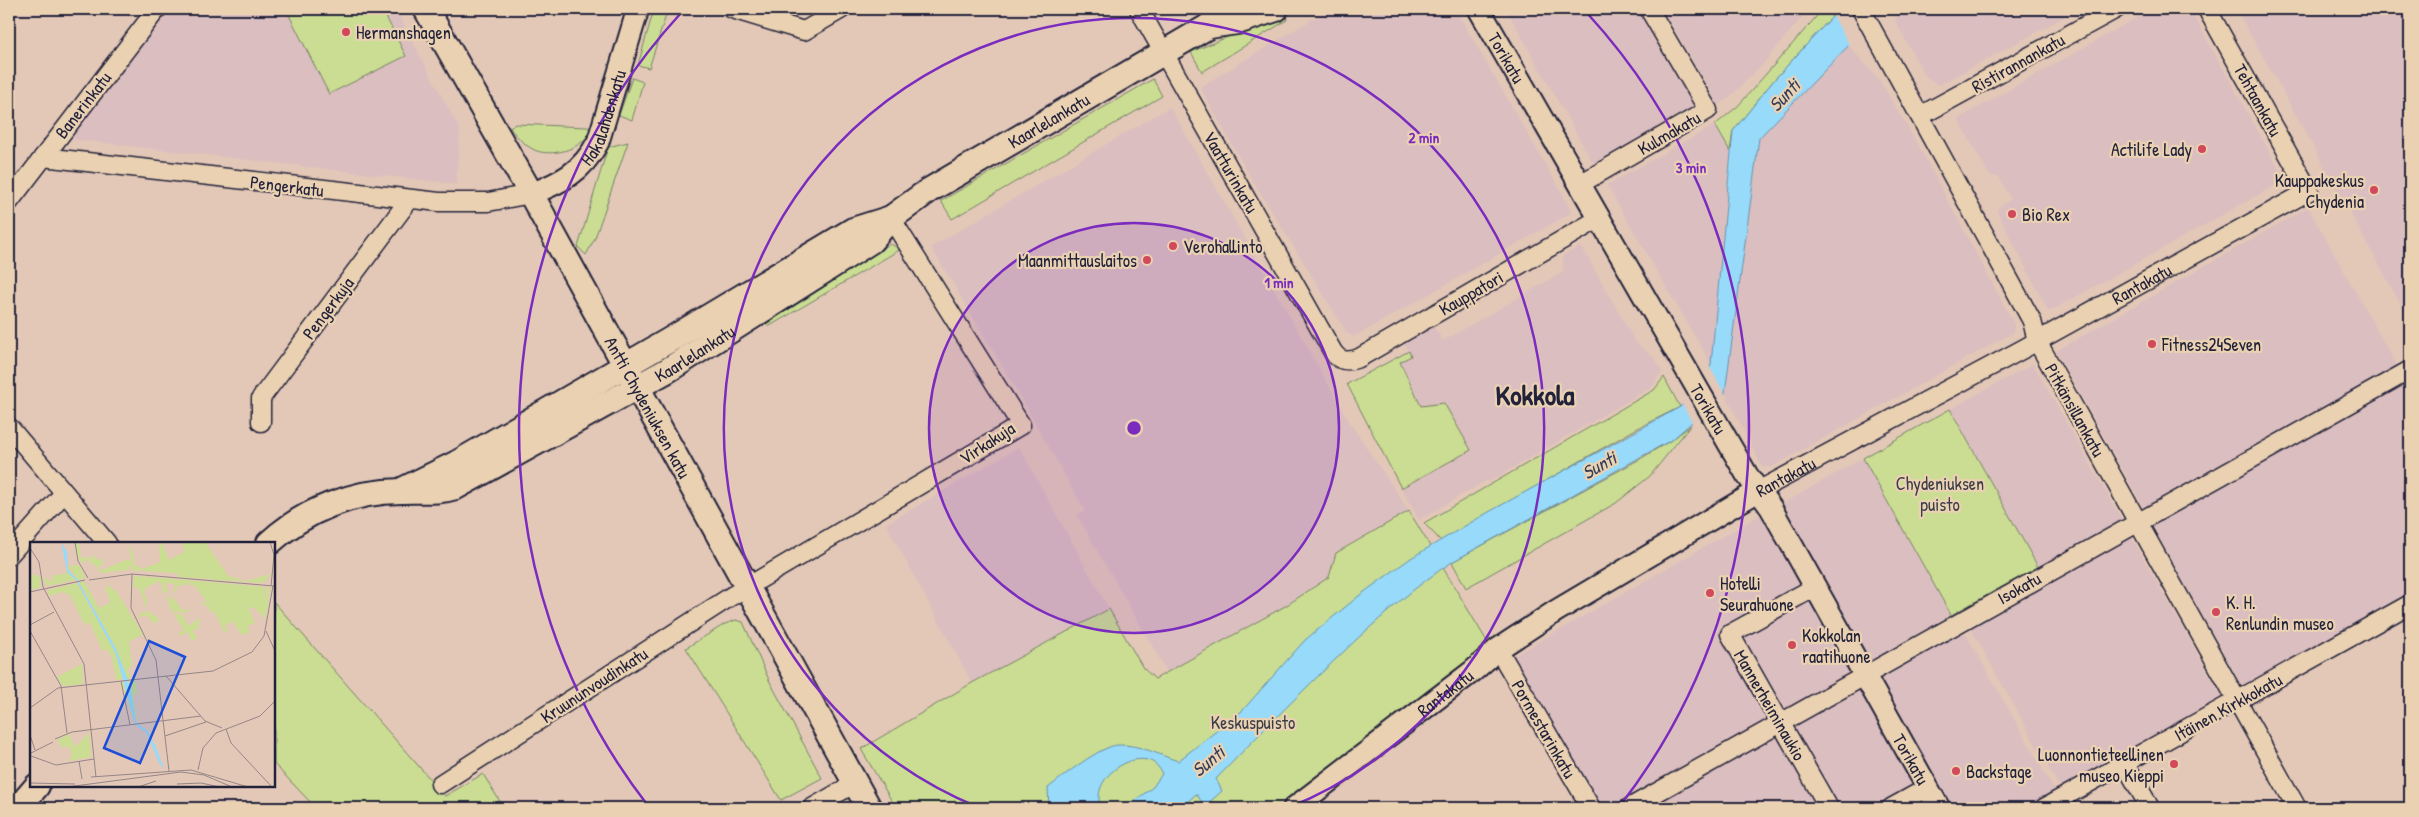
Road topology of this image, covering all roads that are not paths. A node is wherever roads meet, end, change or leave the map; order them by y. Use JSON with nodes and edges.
{"nodes":[{"id":1,"x":157,"y":9,"type":"edge"},
{"id":2,"x":426,"y":9,"type":"edge"},
{"id":3,"x":638,"y":9,"type":"edge"},
{"id":4,"x":732,"y":9,"type":"edge"},
{"id":5,"x":842,"y":9,"type":"edge"},
{"id":6,"x":1139,"y":9,"type":"edge"},
{"id":7,"x":1227,"y":9,"type":"edge"},
{"id":8,"x":1276,"y":9,"type":"edge"},
{"id":9,"x":1480,"y":9,"type":"edge"},
{"id":10,"x":1649,"y":9,"type":"edge"},
{"id":11,"x":1861,"y":9,"type":"edge"},
{"id":12,"x":2116,"y":9,"type":"edge"},
{"id":13,"x":2207,"y":9,"type":"edge"},
{"id":14,"x":1209,"y":26,"type":"junction"},
{"id":15,"x":1164,"y":53,"type":"junction"},
{"id":16,"x":1920,"y":116,"type":"junction"},
{"id":17,"x":43,"y":157,"type":"junction"},
{"id":18,"x":1580,"y":184,"type":"junction"},
{"id":19,"x":2309,"y":192,"type":"joint"},
{"id":20,"x":531,"y":194,"type":"junction"},
{"id":21,"x":409,"y":200,"type":"junction"},
{"id":22,"x":9,"y":202,"type":"edge"},
{"id":23,"x":891,"y":218,"type":"junction"},
{"id":24,"x":1600,"y":218,"type":"junction"},
{"id":25,"x":2037,"y":341,"type":"junction"},
{"id":26,"x":1340,"y":360,"type":"joint"},
{"id":27,"x":625,"y":365,"type":"junction"},
{"id":28,"x":2410,"y":370,"type":"edge"},
{"id":29,"x":637,"y":387,"type":"junction"},
{"id":30,"x":261,"y":422,"type":"dead end"},
{"id":31,"x":9,"y":427,"type":"edge"},
{"id":32,"x":400,"y":490,"type":"junction"},
{"id":33,"x":1758,"y":491,"type":"junction"},
{"id":34,"x":64,"y":493,"type":"junction"},
{"id":35,"x":2137,"y":522,"type":"junction"},
{"id":36,"x":106,"y":542,"type":"edge"},
{"id":37,"x":270,"y":542,"type":"edge"},
{"id":38,"x":9,"y":555,"type":"edge"},
{"id":39,"x":747,"y":586,"type":"junction"},
{"id":40,"x":1815,"y":587,"type":"junction"},
{"id":41,"x":2410,"y":604,"type":"edge"},
{"id":42,"x":1498,"y":649,"type":"junction"},
{"id":43,"x":1864,"y":674,"type":"junction"},
{"id":44,"x":2237,"y":702,"type":"junction"},
{"id":45,"x":1780,"y":722,"type":"junction"},
{"id":46,"x":2125,"y":764,"type":"junction"},
{"id":47,"x":855,"y":783,"type":"junction"},
{"id":48,"x":440,"y":784,"type":"dead end"},
{"id":49,"x":36,"y":787,"type":"edge"},
{"id":50,"x":1927,"y":788,"type":"junction"},
{"id":51,"x":18,"y":808,"type":"edge"},
{"id":52,"x":812,"y":808,"type":"edge"},
{"id":53,"x":869,"y":808,"type":"edge"},
{"id":54,"x":1294,"y":808,"type":"edge"},
{"id":55,"x":1591,"y":808,"type":"edge"},
{"id":56,"x":1629,"y":808,"type":"edge"},
{"id":57,"x":1829,"y":808,"type":"edge"},
{"id":58,"x":1891,"y":808,"type":"edge"},
{"id":59,"x":1939,"y":808,"type":"edge"},
{"id":60,"x":2044,"y":808,"type":"edge"},
{"id":61,"x":2150,"y":808,"type":"edge"},
{"id":62,"x":2297,"y":808,"type":"edge"}],
"edges":[{"from":1,"to":17,"type":"street","name":"Banerinkatu"},
{"from":2,"to":20,"type":"main road","name":"Antti Chydeniuksen katu"},
{"from":3,"to":20,"type":"street","name":"Hakalahdenkatu"},
{"from":4,"to":5,"type":"street"},
{"from":6,"to":15,"type":"street","name":"Vaatturinkatu"},
{"from":7,"to":14,"type":"main road","name":"Kaarlelankatu"},
{"from":8,"to":14,"type":"main road","name":"Kaarlelankatu"},
{"from":9,"to":18,"type":"street","name":"Torikatu"},
{"from":10,"to":18,"type":"street","name":"Kulmakatu"},
{"from":11,"to":16,"type":"street","name":"Pitkänsillankatu"},
{"from":12,"to":16,"type":"street","name":"Ristirannankatu"},
{"from":13,"to":19,"type":"street","name":"Tehtaankatu"},
{"from":14,"to":15,"type":"main road","name":"Kaarlelankatu"},
{"from":15,"to":23,"type":"main road","name":"Kaarlelankatu"},
{"from":15,"to":26,"type":"street","name":"Vaatturinkatu"},
{"from":16,"to":25,"type":"street","name":"Pitkänsillankatu"},
{"from":17,"to":21,"type":"street","name":"Pengerkatu"},
{"from":17,"to":22,"type":"street","name":"Banerinkatu"},
{"from":18,"to":24,"type":"street","name":"Torikatu"},
{"from":19,"to":25,"type":"street","name":"Rantakatu"},
{"from":20,"to":21,"type":"street","name":"Pengerkatu"},
{"from":20,"to":27,"type":"main road","name":"Antti Chydeniuksen katu"},
{"from":21,"to":30,"type":"street","name":"Pengerkuja"},
{"from":23,"to":27,"type":"main road","name":"Kaarlelankatu"},
{"from":23,"to":29,"type":"main road","name":"Kaarlelankatu"},
{"from":23,"to":39,"type":"street","name":"Virkakuja"},
{"from":24,"to":26,"type":"street","name":"Kauppatori"},
{"from":24,"to":33,"type":"street","name":"Torikatu"},
{"from":25,"to":33,"type":"street","name":"Rantakatu"},
{"from":25,"to":35,"type":"street","name":"Pitkänsillankatu"},
{"from":27,"to":29,"type":"main road","name":"Antti Chydeniuksen katu"},
{"from":27,"to":32,"type":"main road","name":"Kaarlelankatu"},
{"from":28,"to":35,"type":"street","name":"Isokatu"},
{"from":29,"to":32,"type":"main road","name":"Kaarlelankatu"},
{"from":29,"to":39,"type":"main road","name":"Antti Chydeniuksen katu"},
{"from":31,"to":34,"type":"street"},
{"from":32,"to":37,"type":"main road","name":"Kaarlelankatu"},
{"from":33,"to":40,"type":"street","name":"Torikatu"},
{"from":33,"to":42,"type":"street","name":"Rantakatu"},
{"from":34,"to":36,"type":"street"},
{"from":34,"to":38,"type":"street"},
{"from":35,"to":43,"type":"street","name":"Isokatu"},
{"from":35,"to":44,"type":"street","name":"Pitkänsillankatu"},
{"from":39,"to":47,"type":"main road","name":"Antti Chydeniuksen katu"},
{"from":39,"to":48,"type":"street","name":"Kruununvoudinkatu"},
{"from":40,"to":43,"type":"street","name":"Torikatu"},
{"from":40,"to":45,"type":"street","name":"Mannerheiminaukio"},
{"from":41,"to":44,"type":"street","name":"Itäinen Kirkkokatu"},
{"from":42,"to":54,"type":"street","name":"Rantakatu"},
{"from":42,"to":55,"type":"street","name":"Pormestarinkatu"},
{"from":43,"to":45,"type":"street","name":"Isokatu"},
{"from":43,"to":50,"type":"street","name":"Torikatu"},
{"from":44,"to":46,"type":"street","name":"Itäinen Kirkkokatu"},
{"from":44,"to":62,"type":"street","name":"Pitkänsillankatu"},
{"from":45,"to":56,"type":"street","name":"Isokatu"},
{"from":45,"to":57,"type":"street","name":"Mannerheiminaukio"},
{"from":46,"to":60,"type":"street","name":"Itäinen Kirkkokatu"},
{"from":46,"to":61,"type":"street"},
{"from":47,"to":52,"type":"street"},
{"from":47,"to":53,"type":"main road","name":"Antti Chydeniuksen katu"},
{"from":49,"to":51,"type":"main road"},
{"from":50,"to":58,"type":"street"},
{"from":50,"to":59,"type":"street","name":"Torikatu"}]}
